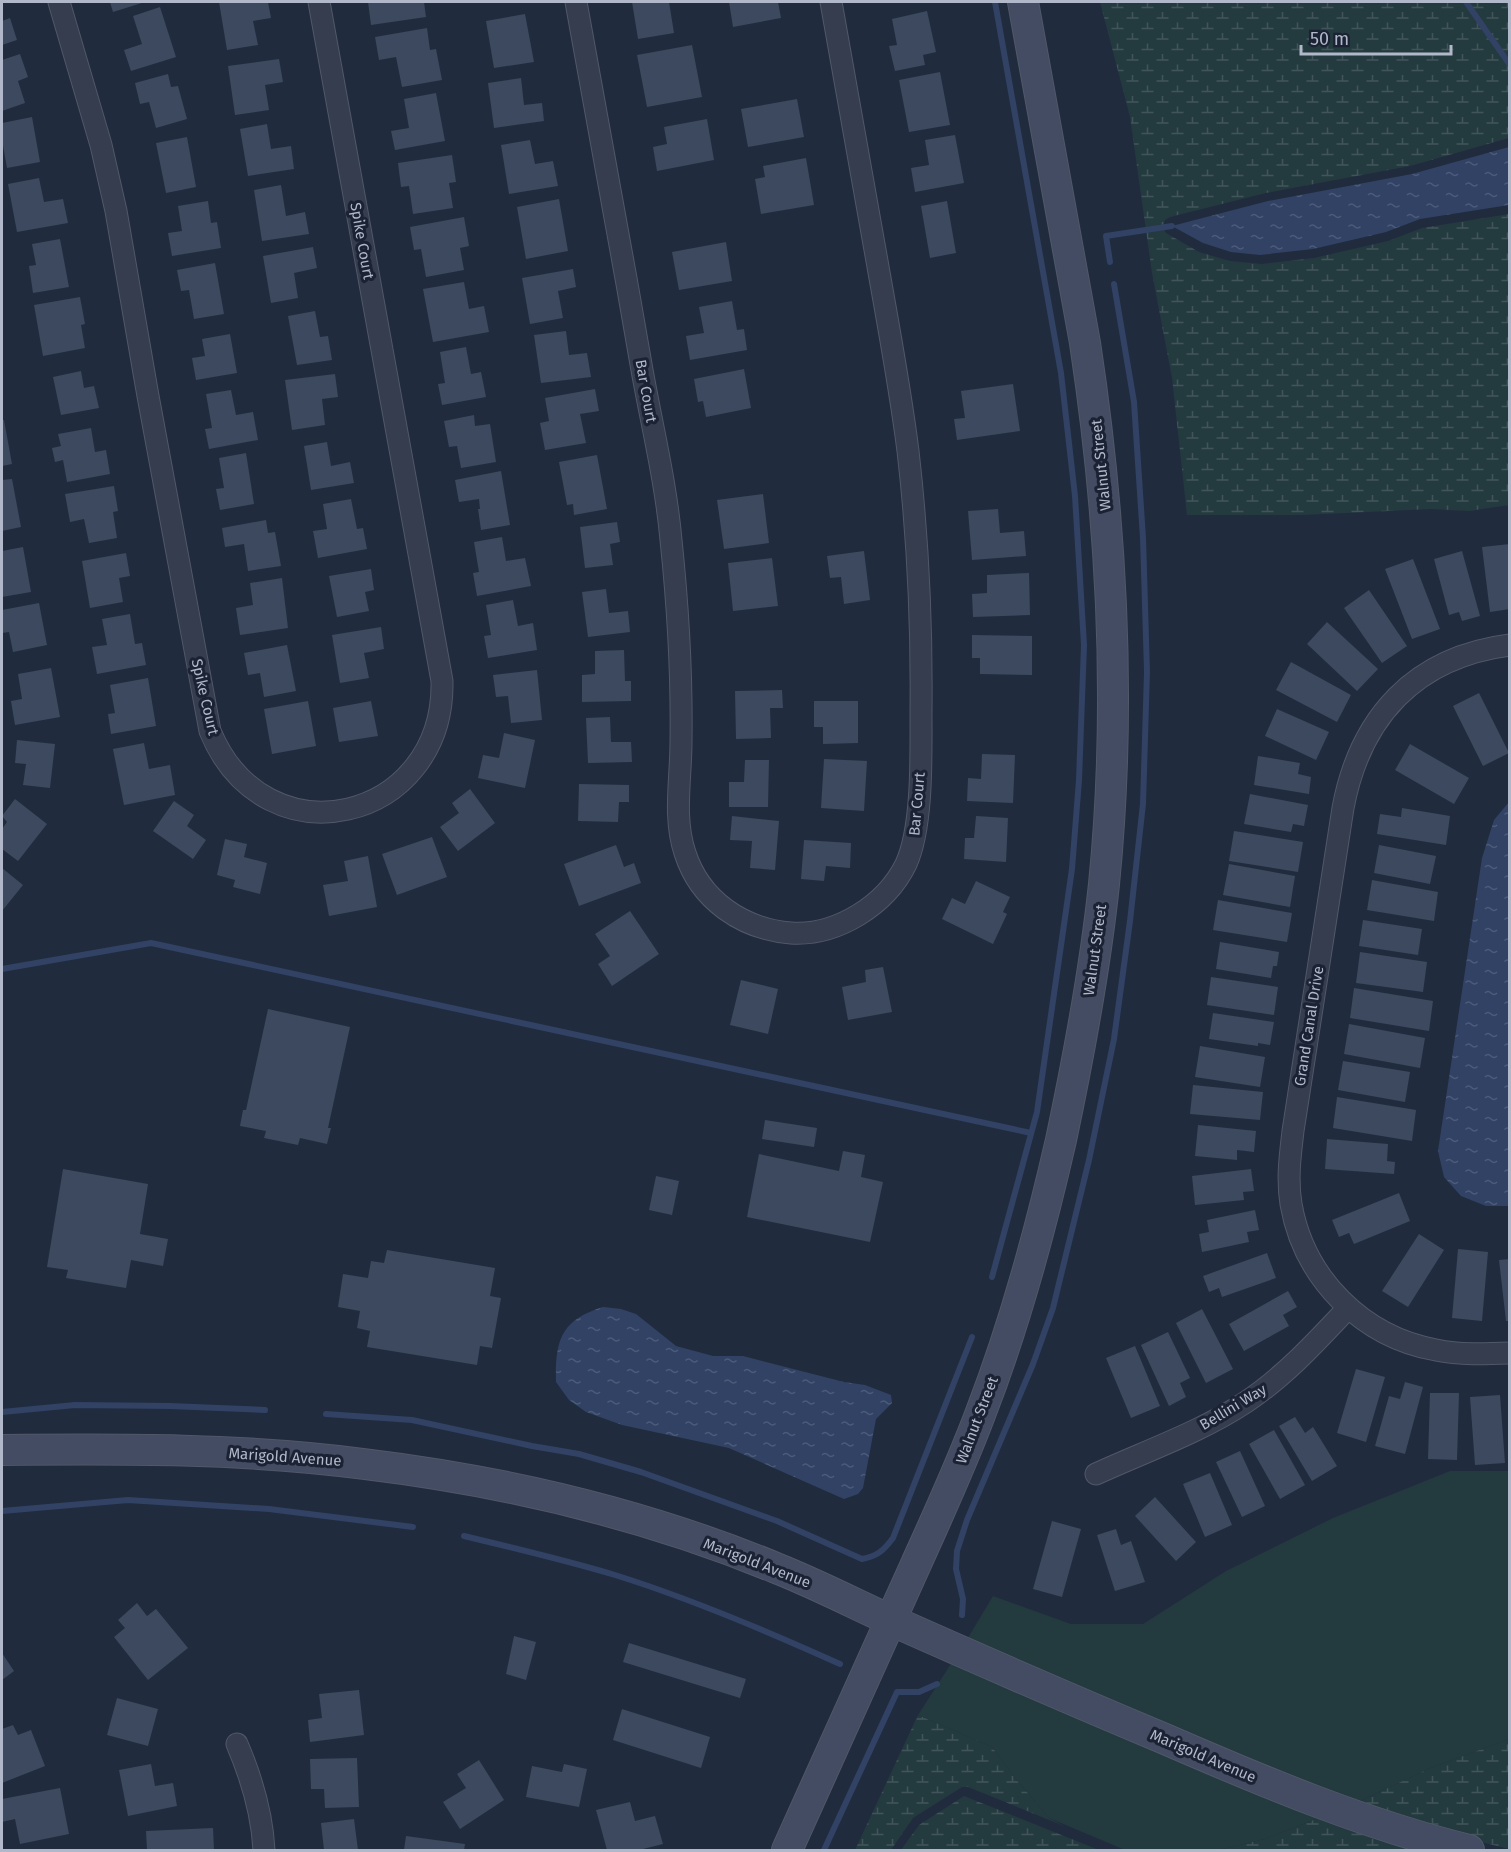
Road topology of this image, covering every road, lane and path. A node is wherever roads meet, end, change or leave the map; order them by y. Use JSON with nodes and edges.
{"nodes":[{"id":1,"x":59,"y":2,"type":"edge"},
{"id":2,"x":319,"y":2,"type":"edge"},
{"id":3,"x":576,"y":2,"type":"edge"},
{"id":4,"x":831,"y":2,"type":"edge"},
{"id":5,"x":1023,"y":2,"type":"edge"},
{"id":6,"x":1509,"y":645,"type":"edge"},
{"id":7,"x":1348,"y":1308,"type":"junction"},
{"id":8,"x":1509,"y":1353,"type":"edge"},
{"id":9,"x":2,"y":1450,"type":"edge"},
{"id":10,"x":1096,"y":1474,"type":"dead end"},
{"id":11,"x":892,"y":1620,"type":"junction"},
{"id":12,"x":237,"y":1744,"type":"dead end"},
{"id":13,"x":264,"y":1851,"type":"edge"},
{"id":14,"x":787,"y":1851,"type":"edge"},
{"id":15,"x":1469,"y":1851,"type":"edge"}],
"edges":[{"from":1,"to":2,"type":"street","name":"Spike Court"},
{"from":3,"to":4,"type":"street","name":"Bar Court"},
{"from":5,"to":11,"type":"street","name":"Walnut Street"},
{"from":6,"to":7,"type":"street","name":"Grand Canal Drive"},
{"from":7,"to":8,"type":"street","name":"Grand Canal Drive"},
{"from":7,"to":10,"type":"street","name":"Bellini Way"},
{"from":9,"to":11,"type":"street","name":"Marigold Avenue"},
{"from":11,"to":14,"type":"street","name":"Walnut Street"},
{"from":11,"to":15,"type":"street","name":"Marigold Avenue"},
{"from":12,"to":13,"type":"street"}]}
